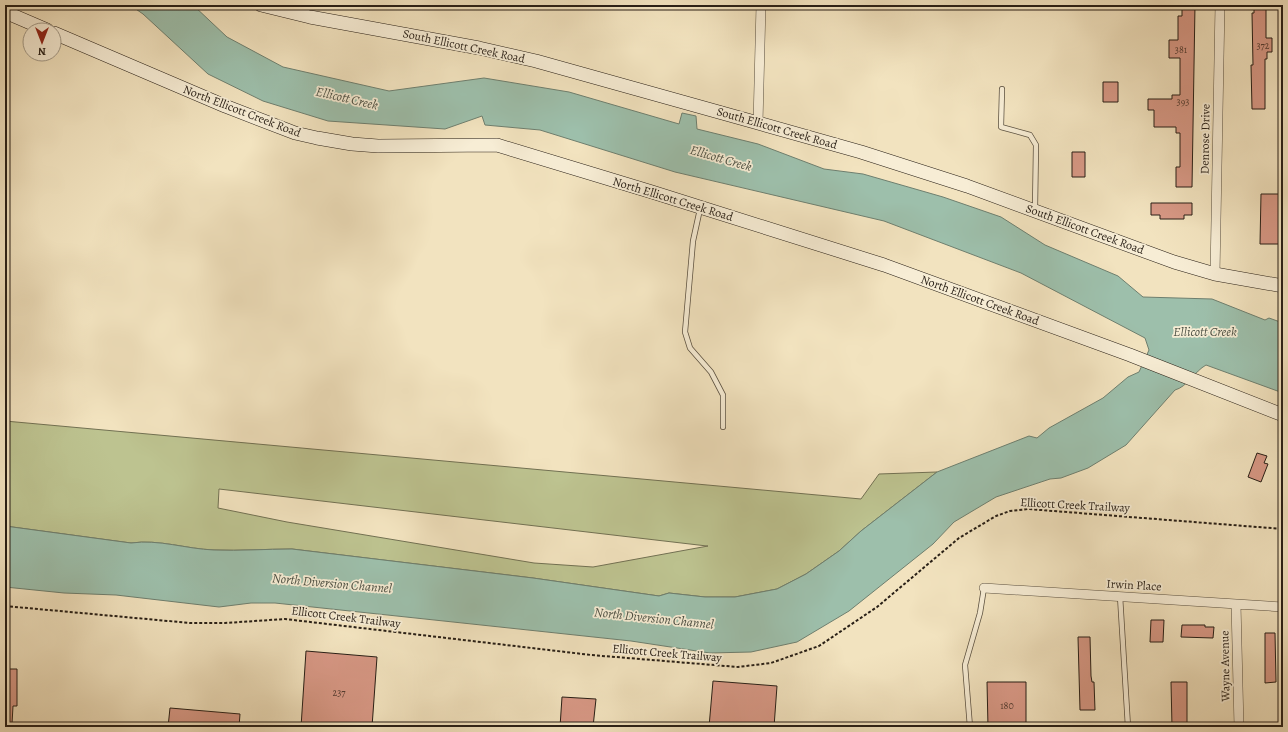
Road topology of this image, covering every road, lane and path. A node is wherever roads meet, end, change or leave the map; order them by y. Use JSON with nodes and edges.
{"nodes":[{"id":1,"x":261,"y":5,"type":"edge"},
{"id":2,"x":761,"y":5,"type":"edge"},
{"id":3,"x":1220,"y":5,"type":"edge"},
{"id":4,"x":5,"y":12,"type":"edge"},
{"id":5,"x":28,"y":22,"type":"edge"},
{"id":6,"x":62,"y":36,"type":"edge"},
{"id":7,"x":1002,"y":89,"type":"dead end"},
{"id":8,"x":758,"y":122,"type":"junction"},
{"id":9,"x":700,"y":207,"type":"junction"},
{"id":10,"x":1035,"y":211,"type":"junction"},
{"id":11,"x":1215,"y":274,"type":"junction"},
{"id":12,"x":1283,"y":286,"type":"edge"},
{"id":13,"x":1283,"y":415,"type":"edge"},
{"id":14,"x":723,"y":427,"type":"dead end"},
{"id":15,"x":1283,"y":529,"type":"edge"},
{"id":16,"x":984,"y":588,"type":"joint"},
{"id":17,"x":1120,"y":596,"type":"junction"},
{"id":18,"x":1236,"y":604,"type":"junction"},
{"id":19,"x":5,"y":606,"type":"edge"},
{"id":20,"x":1283,"y":607,"type":"edge"},
{"id":21,"x":970,"y":727,"type":"edge"},
{"id":22,"x":1128,"y":727,"type":"edge"},
{"id":23,"x":1239,"y":727,"type":"edge"}],
"edges":[{"from":1,"to":8,"type":"street","name":"South Ellicott Creek Road"},
{"from":2,"to":8,"type":"street"},
{"from":3,"to":11,"type":"street","name":"Denrose Drive"},
{"from":4,"to":5,"type":"street"},
{"from":6,"to":9,"type":"street","name":"North Ellicott Creek Road"},
{"from":7,"to":10,"type":"lane"},
{"from":8,"to":10,"type":"street","name":"South Ellicott Creek Road"},
{"from":9,"to":13,"type":"street","name":"North Ellicott Creek Road"},
{"from":9,"to":14,"type":"lane"},
{"from":10,"to":11,"type":"street","name":"South Ellicott Creek Road"},
{"from":11,"to":12,"type":"street","name":"South Ellicott Creek Road"},
{"from":15,"to":19,"type":"path","name":"Ellicott Creek Trailway"},
{"from":16,"to":17,"type":"street","name":"Irwin Place"},
{"from":16,"to":21,"type":"lane"},
{"from":17,"to":18,"type":"street","name":"Irwin Place"},
{"from":17,"to":22,"type":"lane"},
{"from":18,"to":20,"type":"street","name":"Irwin Place"},
{"from":18,"to":23,"type":"street","name":"Wayne Avenue"}]}
